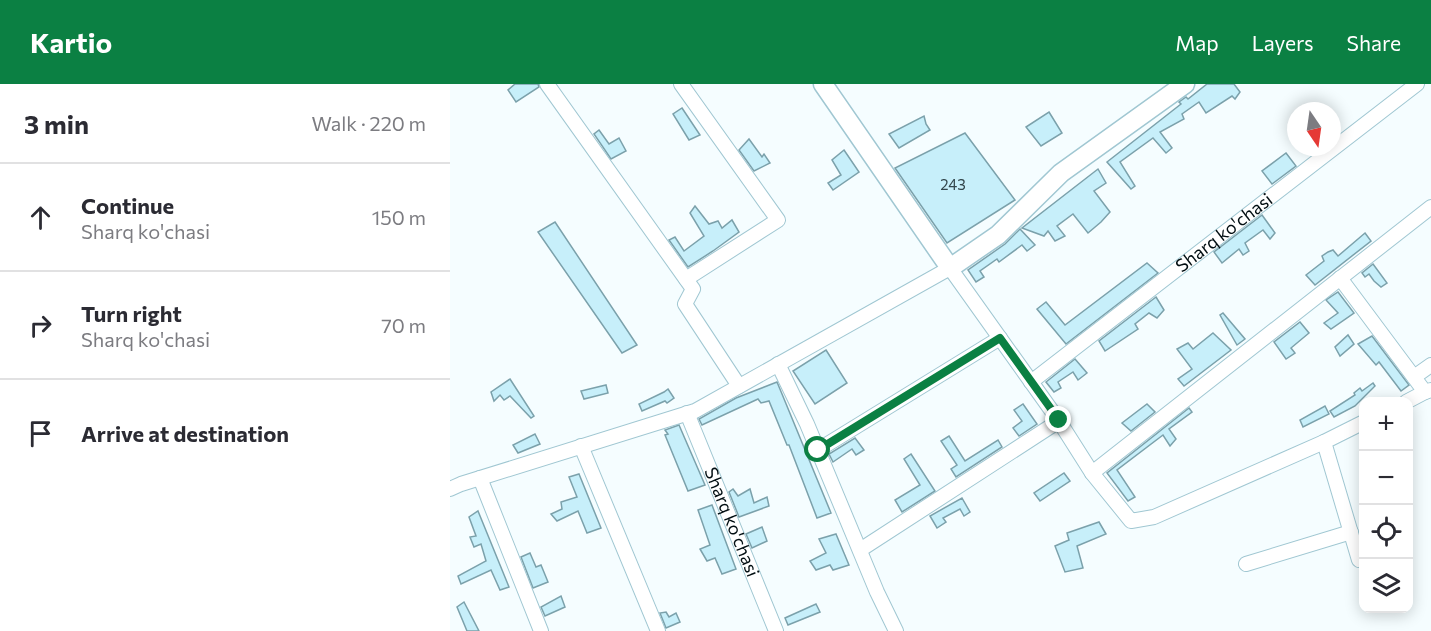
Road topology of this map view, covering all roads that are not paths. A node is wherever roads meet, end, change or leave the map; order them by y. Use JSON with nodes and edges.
{"nodes":[{"id":1,"x":547,"y":84,"type":"edge"},
{"id":2,"x":681,"y":84,"type":"edge"},
{"id":3,"x":824,"y":84,"type":"edge"},
{"id":4,"x":1185,"y":84,"type":"edge"},
{"id":5,"x":1417,"y":84,"type":"edge"},
{"id":6,"x":1431,"y":207,"type":"edge"},
{"id":7,"x":950,"y":268,"type":"junction"},
{"id":8,"x":1340,"y":278,"type":"junction"},
{"id":9,"x":686,"y":279,"type":"junction"},
{"id":10,"x":1000,"y":338,"type":"junction"},
{"id":11,"x":778,"y":364,"type":"junction"},
{"id":12,"x":1431,"y":365,"type":"edge"},
{"id":13,"x":1414,"y":377,"type":"junction"},
{"id":14,"x":1031,"y":382,"type":"junction"},
{"id":15,"x":739,"y":386,"type":"junction"},
{"id":16,"x":1428,"y":391,"type":"edge"},
{"id":17,"x":1413,"y":398,"type":"edge"},
{"id":18,"x":687,"y":413,"type":"junction"},
{"id":19,"x":1059,"y":420,"type":"junction"},
{"id":20,"x":1359,"y":425,"type":"edge"},
{"id":21,"x":1324,"y":442,"type":"junction"},
{"id":22,"x":581,"y":446,"type":"junction"},
{"id":23,"x":818,"y":450,"type":"junction"},
{"id":24,"x":1092,"y":473,"type":"junction"},
{"id":25,"x":480,"y":478,"type":"junction"},
{"id":26,"x":450,"y":489,"type":"edge"},
{"id":27,"x":1351,"y":532,"type":"junction"},
{"id":28,"x":860,"y":550,"type":"junction"},
{"id":29,"x":1359,"y":560,"type":"dead end"},
{"id":30,"x":1246,"y":564,"type":"dead end"},
{"id":31,"x":541,"y":631,"type":"edge"},
{"id":32,"x":658,"y":631,"type":"edge"},
{"id":33,"x":776,"y":631,"type":"edge"},
{"id":34,"x":896,"y":631,"type":"edge"}],
"edges":[{"from":1,"to":9,"type":"street"},
{"from":2,"to":9,"type":"street"},
{"from":3,"to":7,"type":"main road"},
{"from":4,"to":7,"type":"main road"},
{"from":5,"to":14,"type":"street","name":"Sharq ko'chasi"},
{"from":6,"to":8,"type":"street"},
{"from":7,"to":10,"type":"street"},
{"from":7,"to":11,"type":"street"},
{"from":8,"to":13,"type":"street"},
{"from":8,"to":24,"type":"street"},
{"from":9,"to":15,"type":"street"},
{"from":10,"to":14,"type":"street"},
{"from":10,"to":23,"type":"street"},
{"from":11,"to":15,"type":"street"},
{"from":11,"to":23,"type":"street"},
{"from":12,"to":13,"type":"street"},
{"from":13,"to":16,"type":"street"},
{"from":14,"to":19,"type":"street"},
{"from":15,"to":18,"type":"street"},
{"from":16,"to":17,"type":"street"},
{"from":18,"to":22,"type":"street"},
{"from":18,"to":33,"type":"street","name":"Sharq ko'chasi"},
{"from":19,"to":24,"type":"street"},
{"from":19,"to":28,"type":"street"},
{"from":20,"to":21,"type":"street"},
{"from":21,"to":24,"type":"street"},
{"from":21,"to":27,"type":"street"},
{"from":22,"to":25,"type":"street"},
{"from":22,"to":32,"type":"street"},
{"from":23,"to":28,"type":"street"},
{"from":25,"to":26,"type":"street"},
{"from":25,"to":31,"type":"street"},
{"from":27,"to":29,"type":"street"},
{"from":27,"to":30,"type":"street"},
{"from":28,"to":34,"type":"street"}]}
